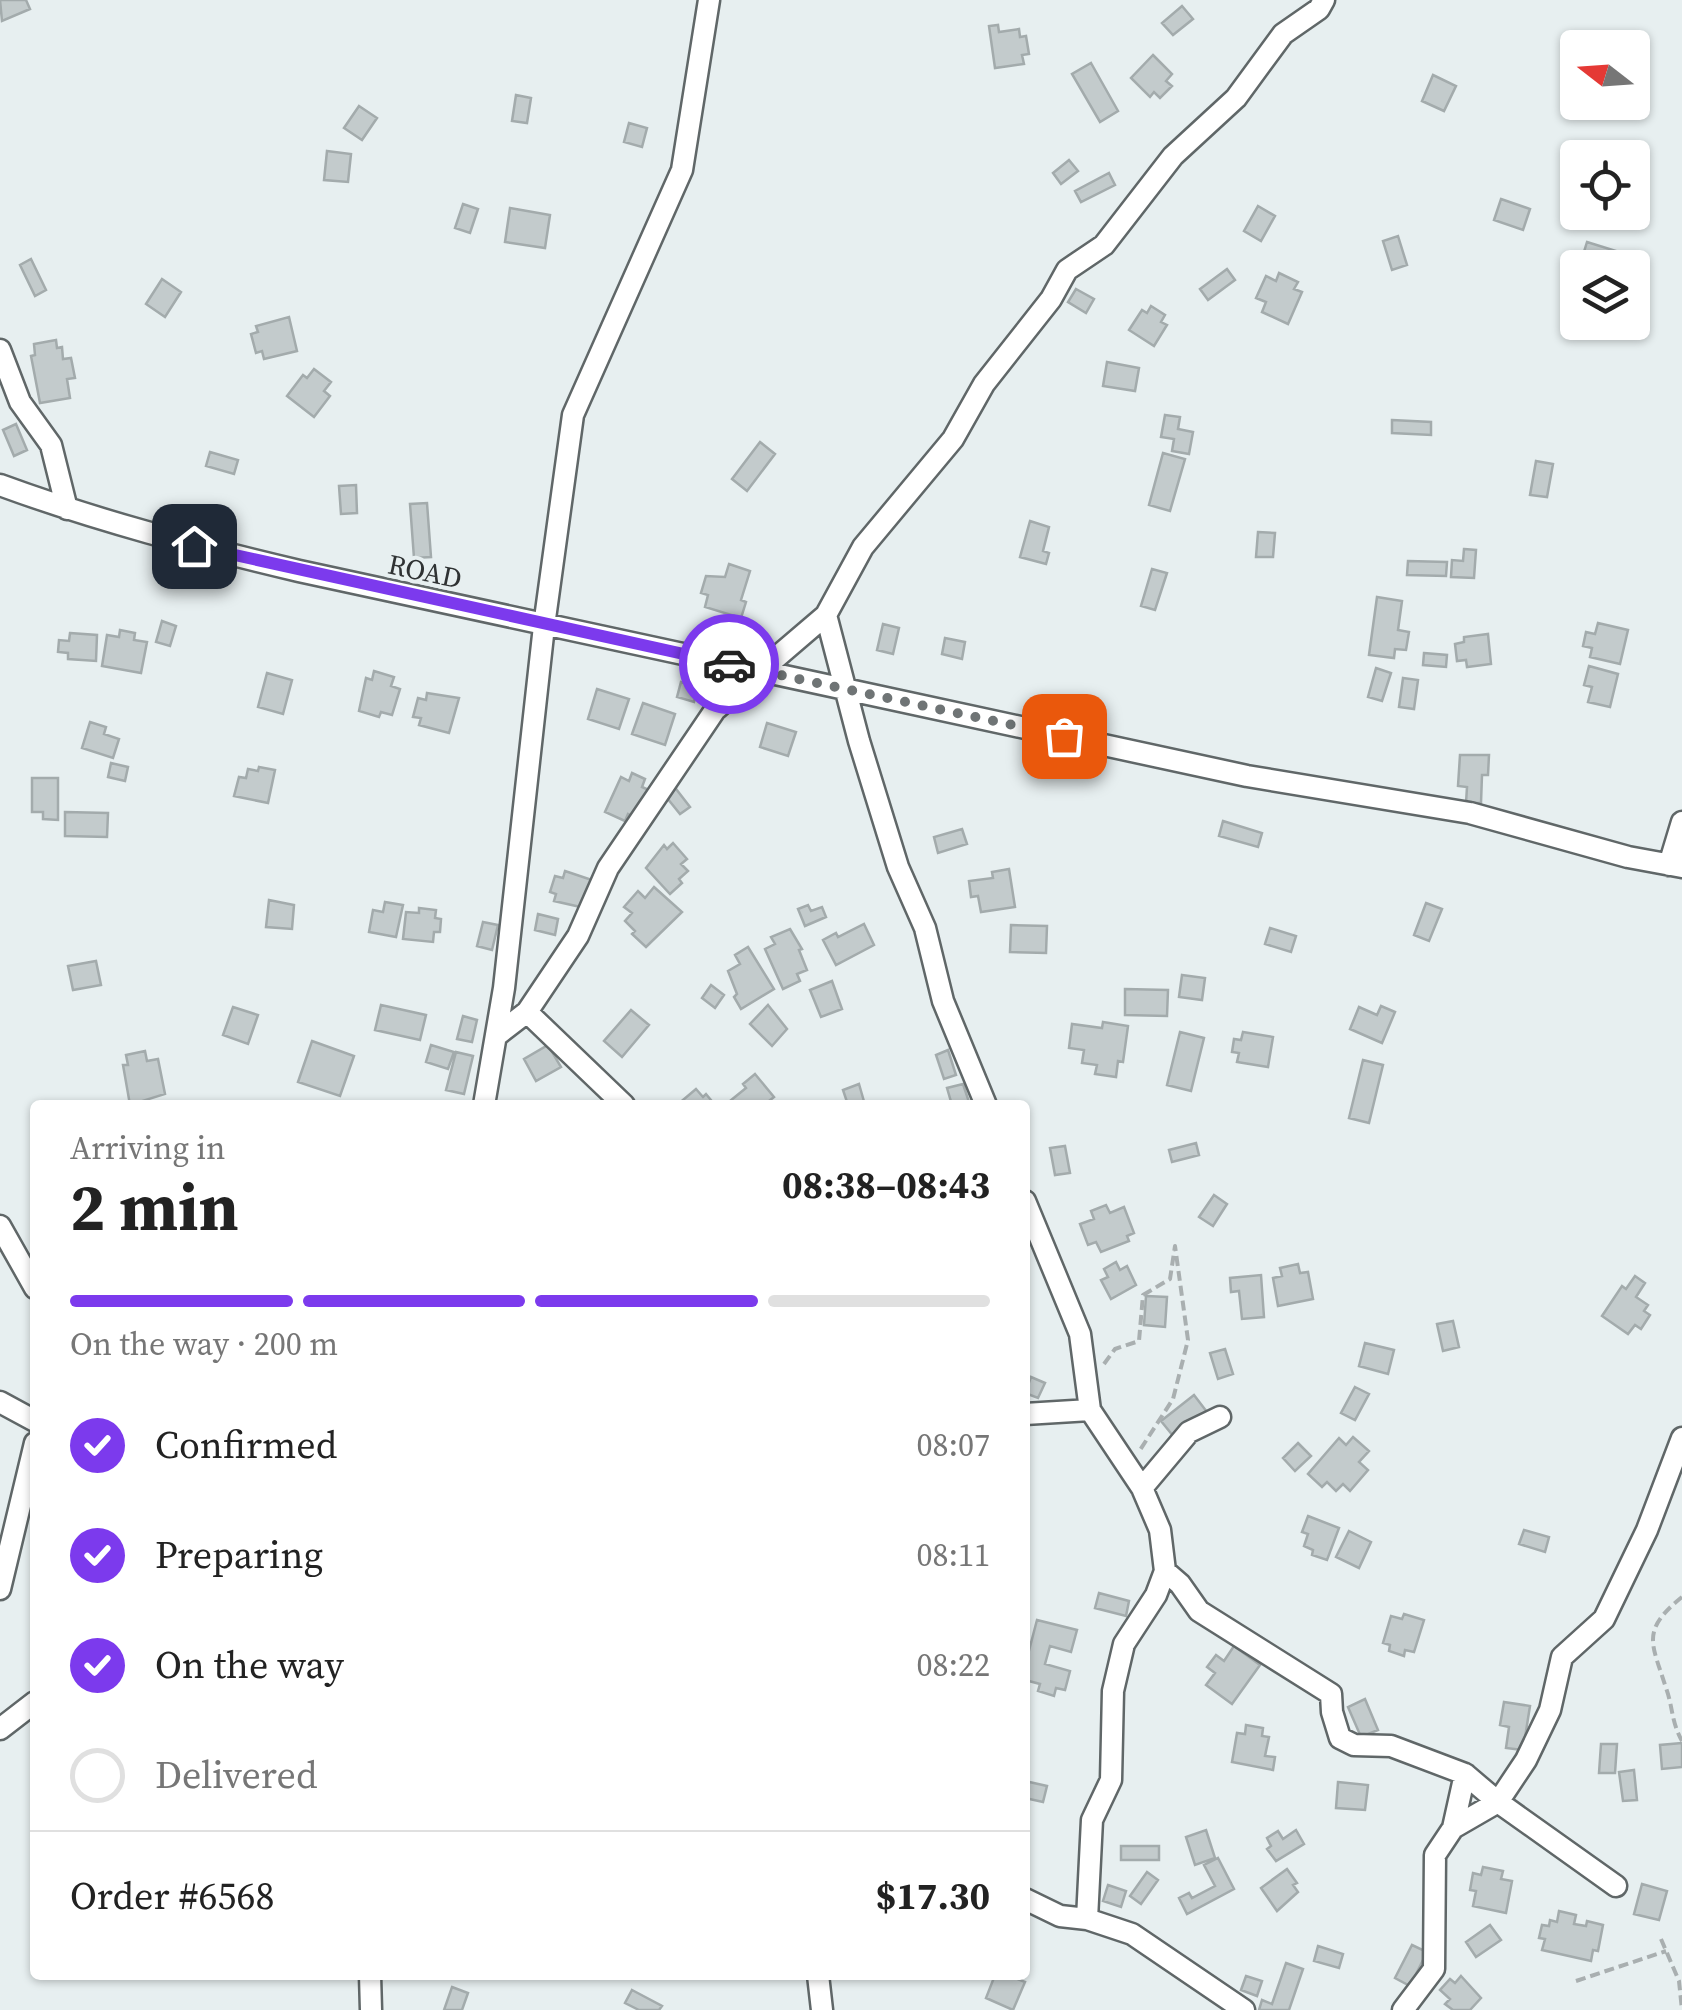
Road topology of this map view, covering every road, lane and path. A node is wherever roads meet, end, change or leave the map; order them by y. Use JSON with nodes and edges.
{"nodes":[{"id":1,"x":709,"y":0,"type":"edge"},
{"id":2,"x":1324,"y":0,"type":"edge"},
{"id":3,"x":0,"y":350,"type":"edge"},
{"id":4,"x":0,"y":485,"type":"edge"},
{"id":5,"x":66,"y":509,"type":"junction"},
{"id":6,"x":826,"y":615,"type":"junction"},
{"id":7,"x":544,"y":626,"type":"junction"},
{"id":8,"x":764,"y":671,"type":"junction"},
{"id":9,"x":844,"y":687,"type":"junction"},
{"id":10,"x":1682,"y":822,"type":"edge"},
{"id":11,"x":1676,"y":866,"type":"edge"},
{"id":12,"x":527,"y":1012,"type":"junction"},
{"id":13,"x":496,"y":1036,"type":"junction"},
{"id":14,"x":485,"y":1100,"type":"edge"},
{"id":15,"x":619,"y":1100,"type":"edge"},
{"id":16,"x":984,"y":1100,"type":"edge"},
{"id":17,"x":1030,"y":1213,"type":"edge"},
{"id":18,"x":0,"y":1226,"type":"edge"},
{"id":19,"x":30,"y":1279,"type":"edge"},
{"id":20,"x":1089,"y":1400,"type":"junction"},
{"id":21,"x":0,"y":1402,"type":"edge"},
{"id":22,"x":1030,"y":1413,"type":"edge"},
{"id":23,"x":1220,"y":1417,"type":"dead end"},
{"id":24,"x":30,"y":1418,"type":"edge"},
{"id":25,"x":1682,"y":1438,"type":"edge"},
{"id":26,"x":30,"y":1464,"type":"edge"},
{"id":27,"x":1129,"y":1466,"type":"junction"},
{"id":28,"x":1142,"y":1488,"type":"junction"},
{"id":29,"x":1165,"y":1571,"type":"junction"},
{"id":30,"x":0,"y":1590,"type":"edge"},
{"id":31,"x":1682,"y":1598,"type":"edge"},
{"id":32,"x":30,"y":1706,"type":"edge"},
{"id":33,"x":0,"y":1729,"type":"edge"},
{"id":34,"x":1682,"y":1741,"type":"edge"},
{"id":35,"x":1465,"y":1774,"type":"junction"},
{"id":36,"x":1498,"y":1802,"type":"junction"},
{"id":37,"x":1452,"y":1828,"type":"junction"},
{"id":38,"x":1616,"y":1886,"type":"dead end"},
{"id":39,"x":1030,"y":1902,"type":"edge"},
{"id":40,"x":1087,"y":1919,"type":"junction"},
{"id":41,"x":1661,"y":1939,"type":"dead end"},
{"id":42,"x":1666,"y":1951,"type":"junction"},
{"id":43,"x":370,"y":1980,"type":"edge"},
{"id":44,"x":819,"y":1980,"type":"edge"},
{"id":45,"x":1576,"y":1980,"type":"dead end"},
{"id":46,"x":371,"y":2010,"type":"edge"},
{"id":47,"x":822,"y":2010,"type":"edge"},
{"id":48,"x":1244,"y":2010,"type":"edge"},
{"id":49,"x":1403,"y":2010,"type":"edge"},
{"id":50,"x":1682,"y":2010,"type":"edge"}],
"edges":[{"from":1,"to":7,"type":"street"},
{"from":2,"to":6,"type":"street"},
{"from":3,"to":5,"type":"street"},
{"from":4,"to":5,"type":"street","name":"ROAD"},
{"from":5,"to":7,"type":"street","name":"ROAD"},
{"from":6,"to":8,"type":"street"},
{"from":6,"to":9,"type":"street"},
{"from":7,"to":8,"type":"street","name":"ROAD"},
{"from":7,"to":13,"type":"street"},
{"from":8,"to":9,"type":"street","name":"ROAD"},
{"from":8,"to":12,"type":"street"},
{"from":9,"to":11,"type":"street","name":"ROAD"},
{"from":9,"to":16,"type":"street"},
{"from":10,"to":11,"type":"street"},
{"from":12,"to":13,"type":"street"},
{"from":12,"to":15,"type":"street"},
{"from":13,"to":14,"type":"street"},
{"from":17,"to":20,"type":"street"},
{"from":18,"to":19,"type":"street"},
{"from":20,"to":22,"type":"street"},
{"from":20,"to":27,"type":"street"},
{"from":20,"to":27,"type":"path"},
{"from":21,"to":24,"type":"street"},
{"from":23,"to":28,"type":"street"},
{"from":25,"to":36,"type":"street"},
{"from":26,"to":30,"type":"street"},
{"from":27,"to":28,"type":"street"},
{"from":28,"to":29,"type":"street"},
{"from":29,"to":35,"type":"street"},
{"from":29,"to":40,"type":"street"},
{"from":31,"to":34,"type":"path"},
{"from":32,"to":33,"type":"street"},
{"from":35,"to":36,"type":"street"},
{"from":35,"to":37,"type":"street"},
{"from":36,"to":37,"type":"street"},
{"from":36,"to":38,"type":"street"},
{"from":37,"to":49,"type":"street"},
{"from":39,"to":40,"type":"street"},
{"from":40,"to":48,"type":"street"},
{"from":41,"to":42,"type":"path"},
{"from":42,"to":45,"type":"path"},
{"from":42,"to":50,"type":"path"},
{"from":43,"to":46,"type":"street"},
{"from":44,"to":47,"type":"street"}]}
